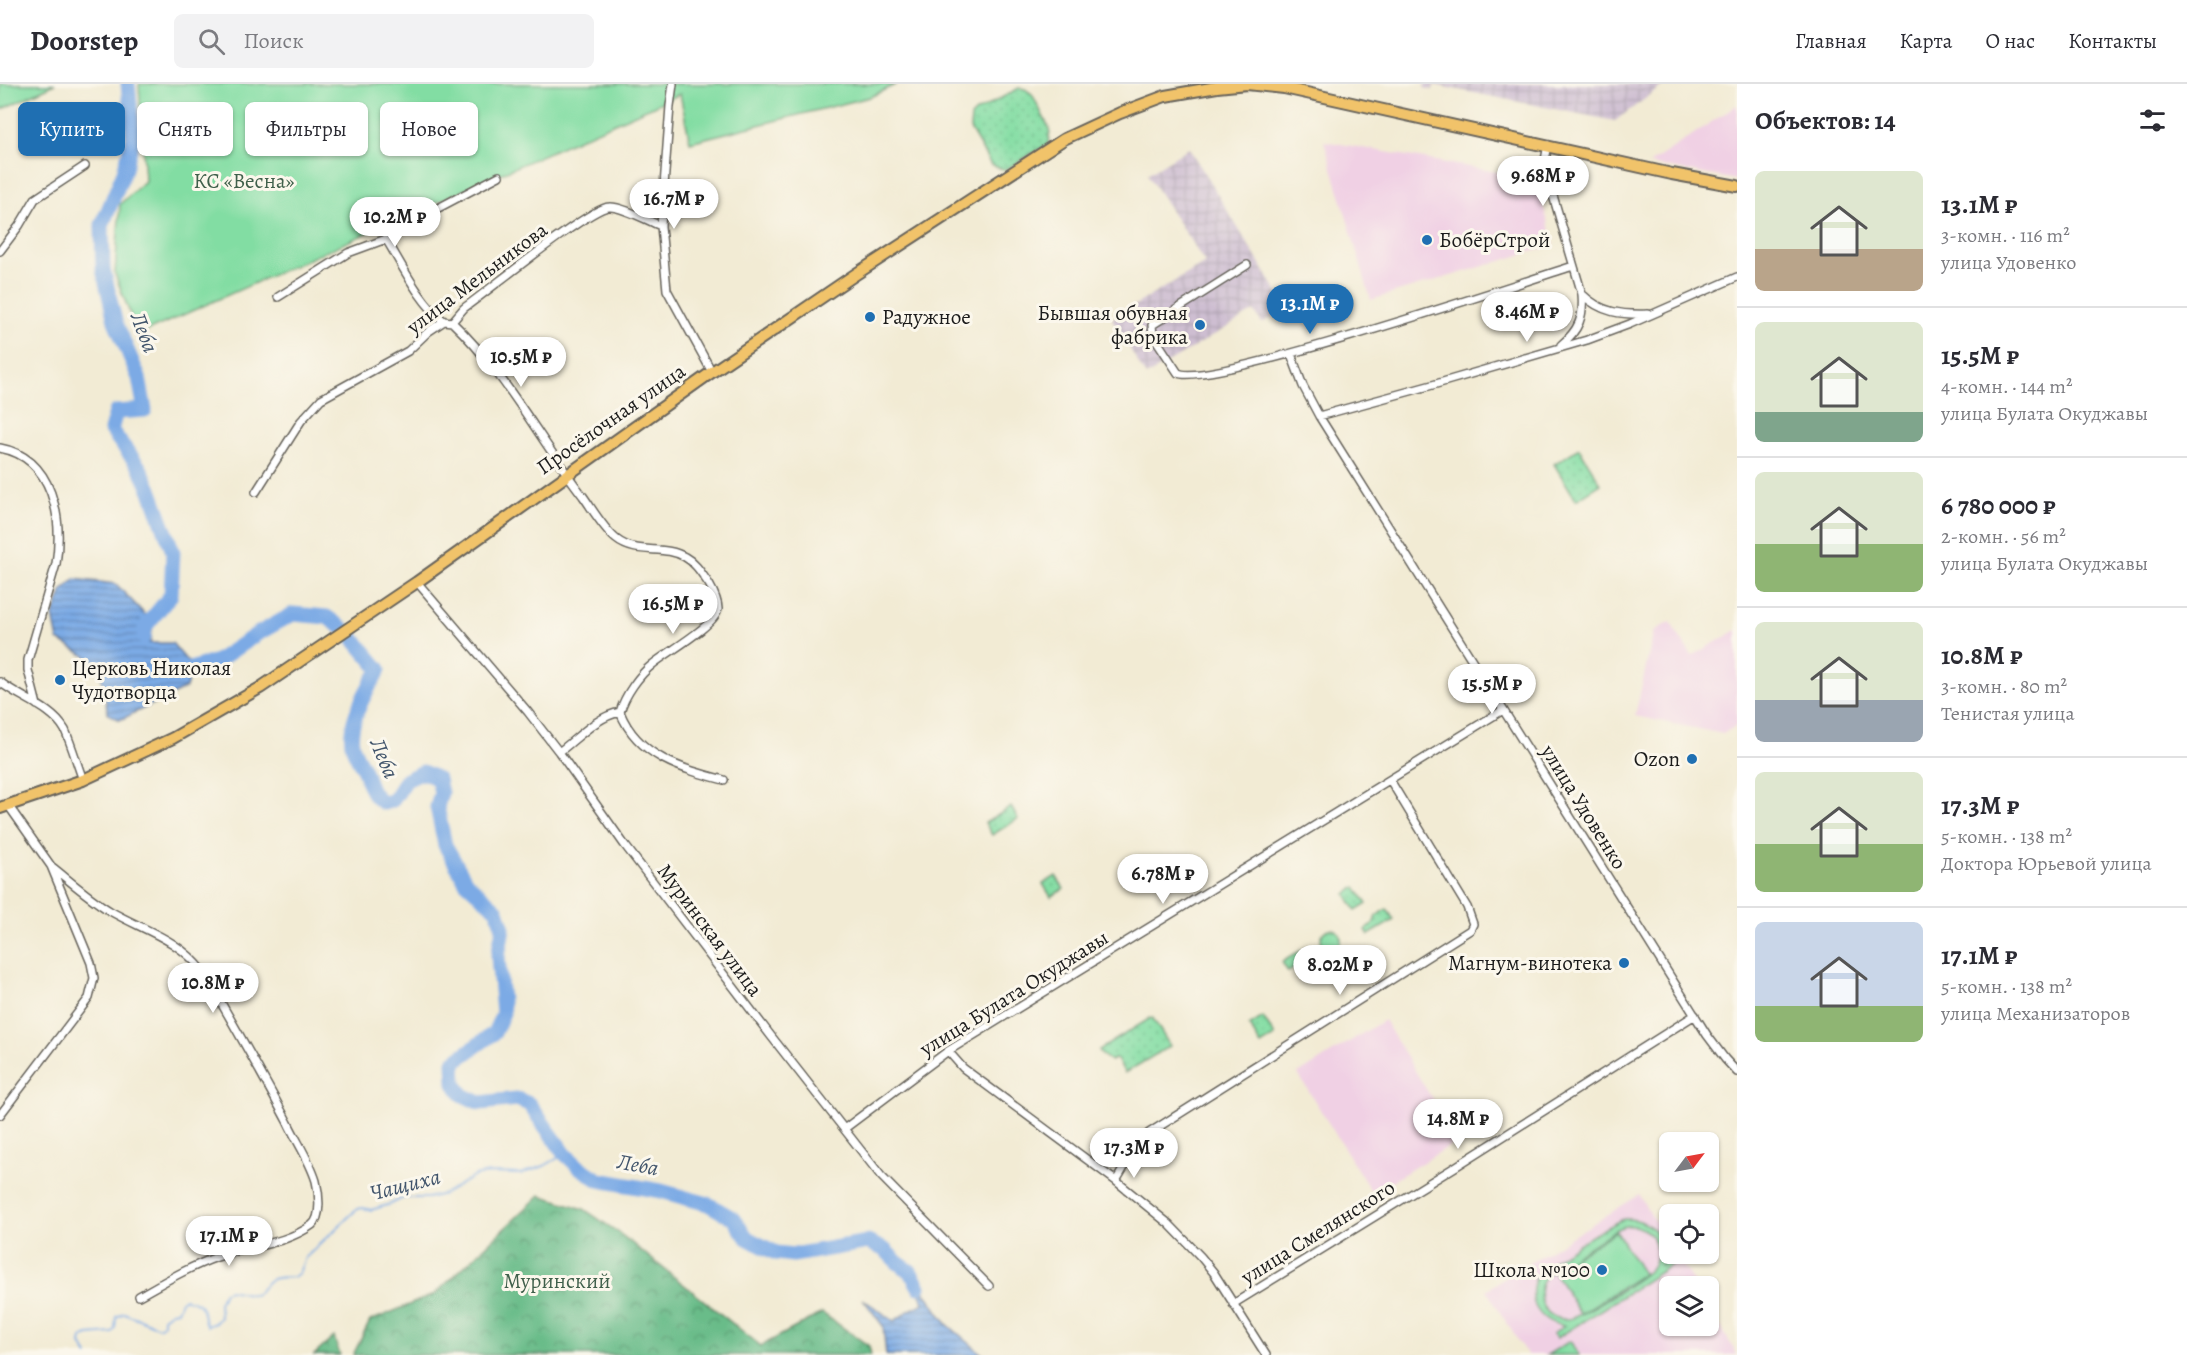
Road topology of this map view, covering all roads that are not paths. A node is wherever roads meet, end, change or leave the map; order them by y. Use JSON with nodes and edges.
{"nodes":[{"id":1,"x":673,"y":84,"type":"edge"},
{"id":2,"x":1548,"y":146,"type":"junction"},
{"id":3,"x":85,"y":166,"type":"dead end"},
{"id":4,"x":499,"y":176,"type":"dead end"},
{"id":5,"x":1737,"y":186,"type":"edge"},
{"id":6,"x":661,"y":226,"type":"junction"},
{"id":7,"x":386,"y":239,"type":"junction"},
{"id":8,"x":0,"y":251,"type":"edge"},
{"id":9,"x":1247,"y":265,"type":"dead end"},
{"id":10,"x":1573,"y":266,"type":"junction"},
{"id":11,"x":1737,"y":277,"type":"edge"},
{"id":12,"x":1582,"y":294,"type":"junction"},
{"id":13,"x":278,"y":297,"type":"dead end"},
{"id":14,"x":1654,"y":313,"type":"junction"},
{"id":15,"x":444,"y":321,"type":"junction"},
{"id":16,"x":452,"y":322,"type":"junction"},
{"id":17,"x":1558,"y":347,"type":"junction"},
{"id":18,"x":1290,"y":354,"type":"junction"},
{"id":19,"x":712,"y":372,"type":"junction"},
{"id":20,"x":1319,"y":416,"type":"junction"},
{"id":21,"x":0,"y":448,"type":"edge"},
{"id":22,"x":566,"y":474,"type":"junction"},
{"id":23,"x":256,"y":492,"type":"dead end"},
{"id":24,"x":417,"y":582,"type":"junction"},
{"id":25,"x":0,"y":682,"type":"edge"},
{"id":26,"x":37,"y":705,"type":"junction"},
{"id":27,"x":1503,"y":710,"type":"junction"},
{"id":28,"x":620,"y":712,"type":"junction"},
{"id":29,"x":559,"y":752,"type":"junction"},
{"id":30,"x":83,"y":780,"type":"junction"},
{"id":31,"x":724,"y":780,"type":"dead end"},
{"id":32,"x":1390,"y":780,"type":"junction"},
{"id":33,"x":4,"y":807,"type":"edge"},
{"id":34,"x":51,"y":866,"type":"junction"},
{"id":35,"x":1695,"y":1015,"type":"junction"},
{"id":36,"x":948,"y":1051,"type":"junction"},
{"id":37,"x":1725,"y":1059,"type":"junction"},
{"id":38,"x":1737,"y":1064,"type":"edge"},
{"id":39,"x":1737,"y":1072,"type":"edge"},
{"id":40,"x":0,"y":1115,"type":"edge"},
{"id":41,"x":844,"y":1129,"type":"junction"},
{"id":42,"x":1116,"y":1181,"type":"junction"},
{"id":43,"x":989,"y":1287,"type":"dead end"},
{"id":44,"x":139,"y":1296,"type":"dead end"},
{"id":45,"x":1233,"y":1304,"type":"junction"},
{"id":46,"x":1266,"y":1355,"type":"edge"}],
"edges":[{"from":1,"to":6,"type":"street"},
{"from":2,"to":5,"type":"main road","name":"Просёлочная улица"},
{"from":2,"to":10,"type":"street"},
{"from":2,"to":19,"type":"main road","name":"Просёлочная улица"},
{"from":3,"to":8,"type":"street"},
{"from":4,"to":7,"type":"street"},
{"from":6,"to":16,"type":"street","name":"улица Мельникова"},
{"from":6,"to":19,"type":"street"},
{"from":7,"to":13,"type":"street"},
{"from":7,"to":15,"type":"street"},
{"from":9,"to":18,"type":"street"},
{"from":10,"to":12,"type":"street"},
{"from":10,"to":18,"type":"street"},
{"from":11,"to":14,"type":"street"},
{"from":12,"to":14,"type":"street"},
{"from":12,"to":17,"type":"street"},
{"from":14,"to":17,"type":"street"},
{"from":15,"to":16,"type":"street","name":"улица Мельникова"},
{"from":15,"to":23,"type":"street","name":"улица Мельникова"},
{"from":16,"to":22,"type":"street"},
{"from":17,"to":20,"type":"street"},
{"from":18,"to":20,"type":"street","name":"улица Удовенко"},
{"from":19,"to":22,"type":"main road","name":"Просёлочная улица"},
{"from":20,"to":27,"type":"street","name":"улица Удовенко"},
{"from":21,"to":26,"type":"street"},
{"from":22,"to":24,"type":"main road","name":"Просёлочная улица"},
{"from":22,"to":28,"type":"street"},
{"from":24,"to":29,"type":"street","name":"Муринская улица"},
{"from":24,"to":30,"type":"main road","name":"Просёлочная улица"},
{"from":25,"to":26,"type":"street"},
{"from":26,"to":30,"type":"street"},
{"from":27,"to":32,"type":"street","name":"улица Булата Окуджавы"},
{"from":27,"to":35,"type":"street","name":"улица Удовенко"},
{"from":28,"to":29,"type":"street"},
{"from":28,"to":31,"type":"street"},
{"from":29,"to":41,"type":"street","name":"Муринская улица"},
{"from":30,"to":33,"type":"main road","name":"Просёлочная улица"},
{"from":32,"to":36,"type":"street","name":"улица Булата Окуджавы"},
{"from":32,"to":42,"type":"street"},
{"from":33,"to":34,"type":"street"},
{"from":34,"to":40,"type":"street"},
{"from":34,"to":44,"type":"street"},
{"from":35,"to":37,"type":"street","name":"улица Удовенко"},
{"from":35,"to":45,"type":"street","name":"улица Смелянского"},
{"from":36,"to":41,"type":"street","name":"улица Булата Окуджавы"},
{"from":36,"to":42,"type":"street"},
{"from":37,"to":38,"type":"street"},
{"from":37,"to":39,"type":"street","name":"улица Удовенко"},
{"from":41,"to":43,"type":"street","name":"Муринская улица"},
{"from":42,"to":45,"type":"street"},
{"from":45,"to":46,"type":"street"}]}
